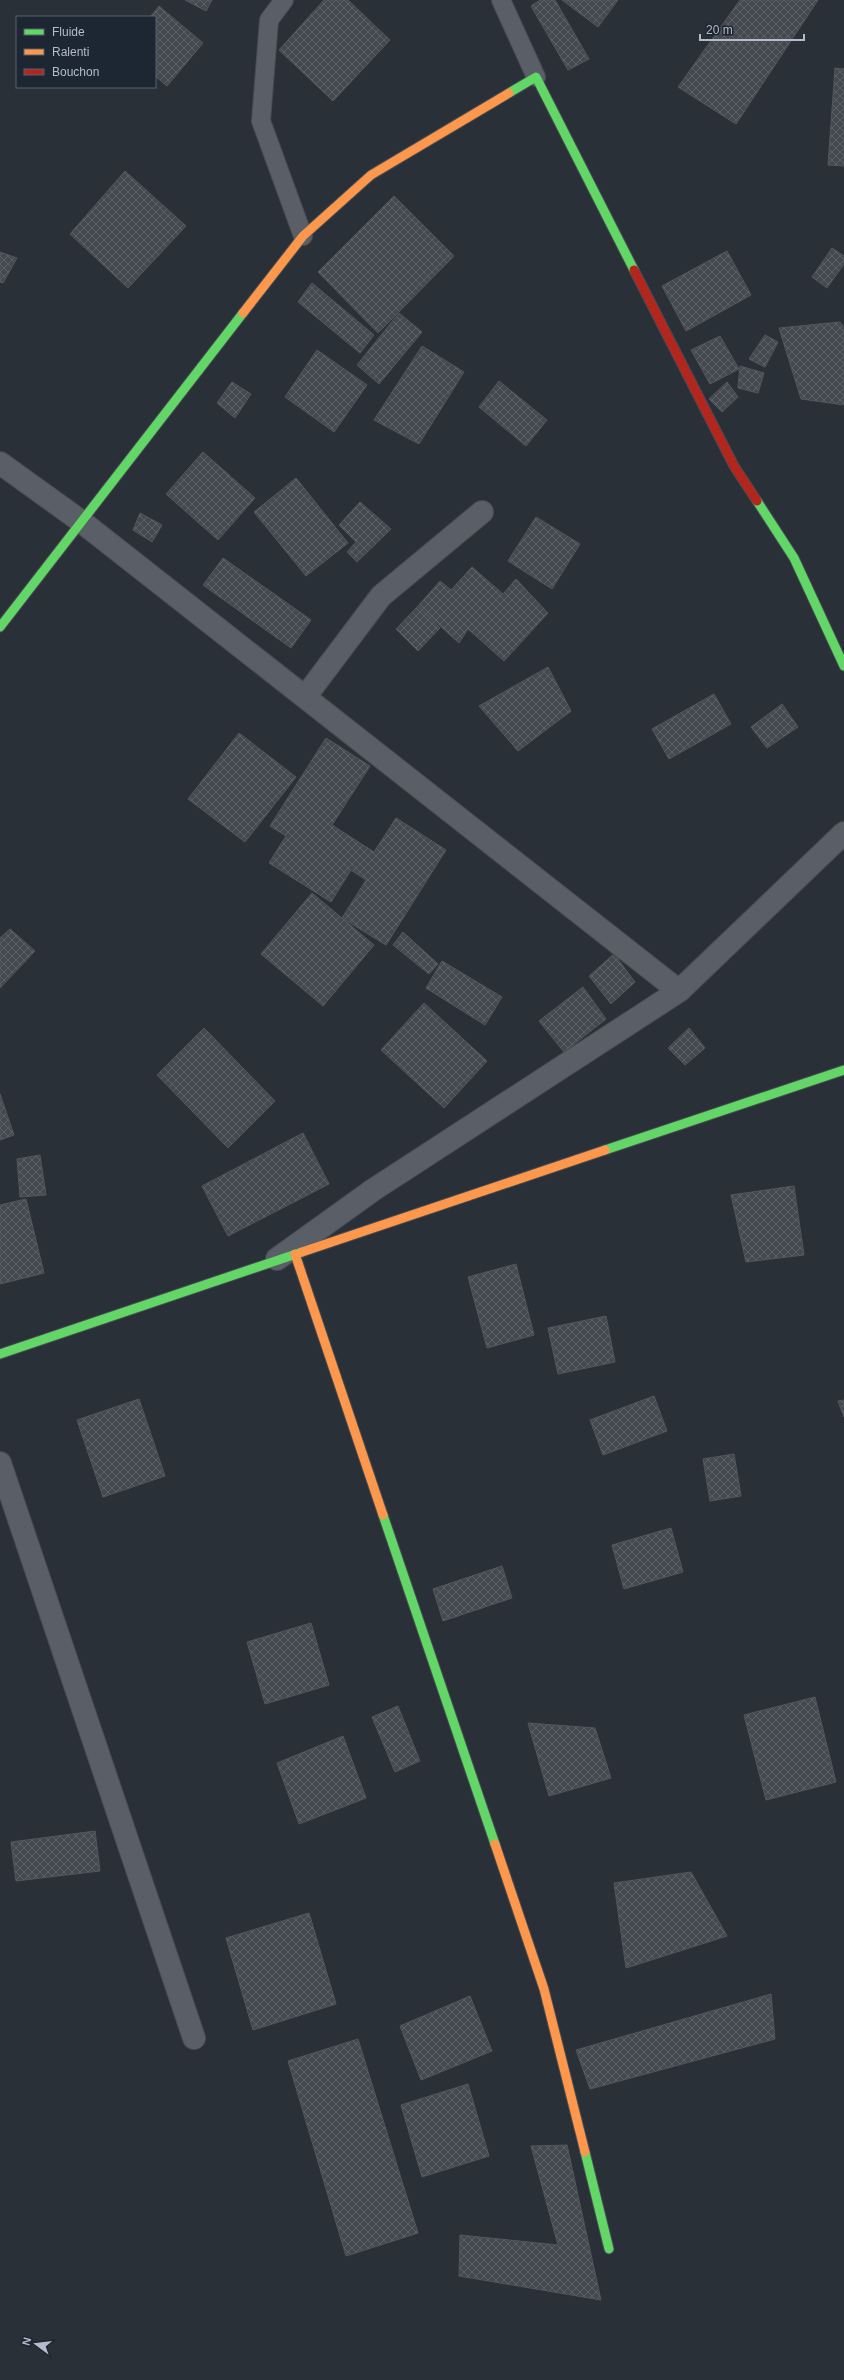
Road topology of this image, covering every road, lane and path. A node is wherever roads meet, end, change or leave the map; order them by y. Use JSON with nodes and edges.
{"nodes":[{"id":1,"x":284,"y":0,"type":"edge"},
{"id":2,"x":501,"y":0,"type":"edge"},
{"id":3,"x":536,"y":77,"type":"junction"},
{"id":4,"x":303,"y":236,"type":"junction"},
{"id":5,"x":0,"y":463,"type":"edge"},
{"id":6,"x":482,"y":512,"type":"dead end"},
{"id":7,"x":82,"y":522,"type":"junction"},
{"id":8,"x":0,"y":627,"type":"edge"},
{"id":9,"x":844,"y":666,"type":"edge"},
{"id":10,"x":305,"y":697,"type":"junction"},
{"id":11,"x":844,"y":833,"type":"edge"},
{"id":12,"x":679,"y":991,"type":"junction"},
{"id":13,"x":844,"y":1070,"type":"edge"},
{"id":14,"x":295,"y":1254,"type":"junction"},
{"id":15,"x":271,"y":1263,"type":"junction"},
{"id":16,"x":0,"y":1354,"type":"edge"},
{"id":17,"x":0,"y":1463,"type":"edge"},
{"id":18,"x":194,"y":2038,"type":"dead end"},
{"id":19,"x":609,"y":2249,"type":"dead end"}],
"edges":[{"from":1,"to":4,"type":"lane"},
{"from":2,"to":3,"type":"lane"},
{"from":3,"to":4,"type":"street"},
{"from":3,"to":9,"type":"street"},
{"from":4,"to":7,"type":"street"},
{"from":5,"to":7,"type":"street"},
{"from":6,"to":10,"type":"street"},
{"from":7,"to":8,"type":"street"},
{"from":7,"to":10,"type":"street"},
{"from":10,"to":12,"type":"street"},
{"from":11,"to":12,"type":"street"},
{"from":12,"to":15,"type":"street"},
{"from":13,"to":14,"type":"street"},
{"from":14,"to":15,"type":"street"},
{"from":14,"to":19,"type":"street"},
{"from":15,"to":16,"type":"street"},
{"from":17,"to":18,"type":"street"}]}
